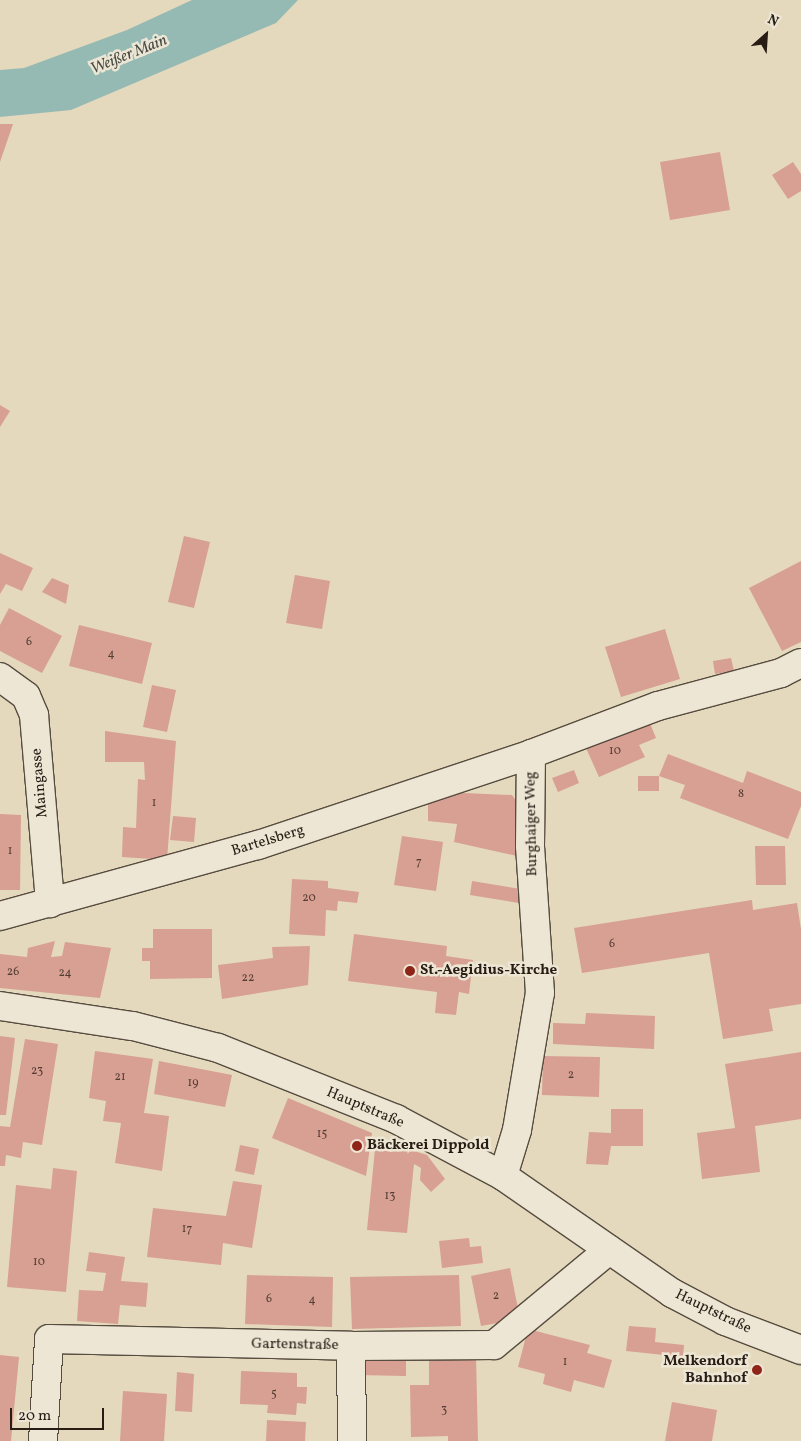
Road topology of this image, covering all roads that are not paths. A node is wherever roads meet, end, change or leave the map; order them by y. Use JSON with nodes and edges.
{"nodes":[{"id":1,"x":801,"y":663,"type":"edge"},
{"id":2,"x":0,"y":677,"type":"edge"},
{"id":3,"x":531,"y":754,"type":"junction"},
{"id":4,"x":50,"y":903,"type":"junction"},
{"id":5,"x":0,"y":916,"type":"edge"},
{"id":6,"x":0,"y":1006,"type":"edge"},
{"id":7,"x":503,"y":1176,"type":"junction"},
{"id":8,"x":609,"y":1250,"type":"junction"},
{"id":9,"x":351,"y":1346,"type":"junction"},
{"id":10,"x":801,"y":1350,"type":"edge"},
{"id":11,"x":43,"y":1441,"type":"edge"},
{"id":12,"x":352,"y":1441,"type":"edge"}],
"edges":[{"from":1,"to":3,"type":"street","name":"Burghaiger Weg"},
{"from":2,"to":4,"type":"street","name":"Maingasse"},
{"from":3,"to":4,"type":"street","name":"Bartelsberg"},
{"from":3,"to":7,"type":"street","name":"Burghaiger Weg"},
{"from":4,"to":5,"type":"street","name":"Bartelsberg"},
{"from":6,"to":7,"type":"street","name":"Hauptstraße"},
{"from":7,"to":8,"type":"street","name":"Hauptstraße"},
{"from":8,"to":9,"type":"street","name":"Gartenstraße"},
{"from":8,"to":10,"type":"street","name":"Hauptstraße"},
{"from":9,"to":11,"type":"street","name":"Gartenstraße"},
{"from":9,"to":12,"type":"street"}]}
